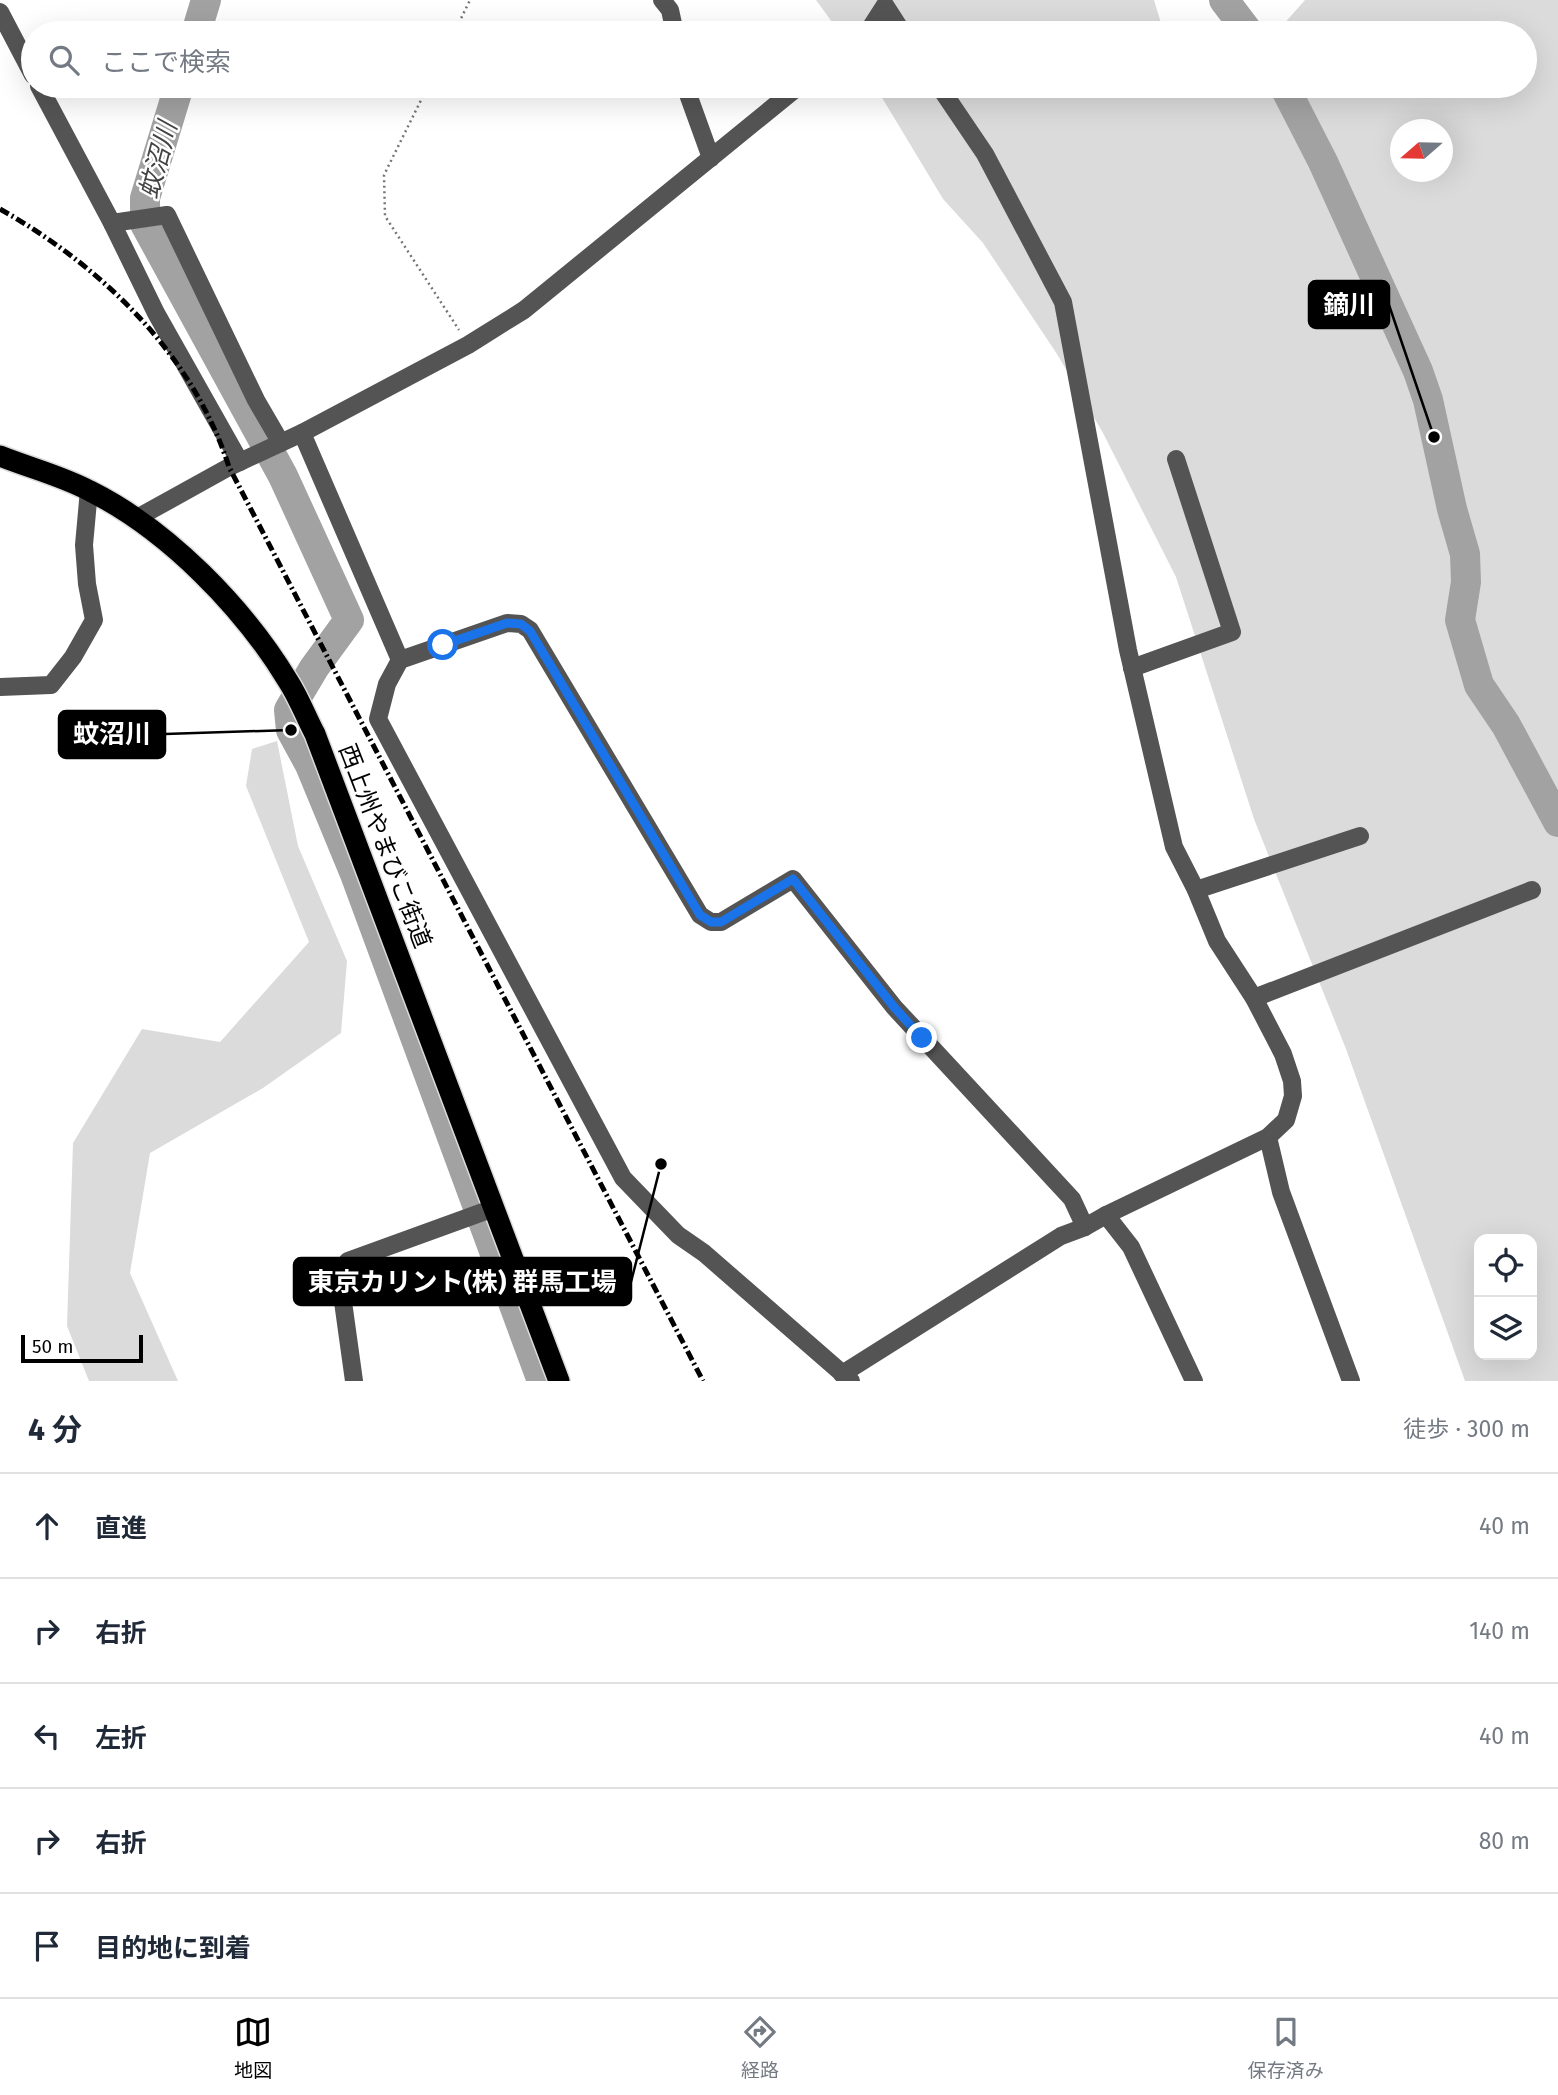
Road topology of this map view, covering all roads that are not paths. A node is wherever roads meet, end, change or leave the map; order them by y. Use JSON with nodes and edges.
{"nodes":[{"id":1,"x":663,"y":0,"type":"edge"},
{"id":2,"x":0,"y":12,"type":"edge"},
{"id":3,"x":672,"y":21,"type":"edge"},
{"id":4,"x":875,"y":21,"type":"edge"},
{"id":5,"x":895,"y":21,"type":"edge"},
{"id":6,"x":21,"y":52,"type":"edge"},
{"id":7,"x":46,"y":98,"type":"edge"},
{"id":8,"x":689,"y":98,"type":"edge"},
{"id":9,"x":784,"y":98,"type":"edge"},
{"id":10,"x":947,"y":98,"type":"edge"},
{"id":11,"x":711,"y":158,"type":"junction"},
{"id":12,"x":118,"y":222,"type":"junction"},
{"id":13,"x":302,"y":433,"type":"junction"},
{"id":14,"x":281,"y":443,"type":"junction"},
{"id":15,"x":0,"y":456,"type":"edge"},
{"id":16,"x":1176,"y":459,"type":"dead end"},
{"id":17,"x":240,"y":462,"type":"junction"},
{"id":18,"x":89,"y":490,"type":"junction"},
{"id":19,"x":136,"y":518,"type":"junction"},
{"id":20,"x":400,"y":660,"type":"junction"},
{"id":21,"x":1132,"y":668,"type":"junction"},
{"id":22,"x":0,"y":687,"type":"edge"},
{"id":23,"x":1360,"y":836,"type":"dead end"},
{"id":24,"x":1196,"y":890,"type":"junction"},
{"id":25,"x":1532,"y":890,"type":"dead end"},
{"id":26,"x":1254,"y":998,"type":"junction"},
{"id":27,"x":1268,"y":1137,"type":"junction"},
{"id":28,"x":484,"y":1212,"type":"junction"},
{"id":29,"x":1106,"y":1215,"type":"junction"},
{"id":30,"x":1085,"y":1227,"type":"junction"},
{"id":31,"x":847,"y":1377,"type":"edge"},
{"id":32,"x":354,"y":1381,"type":"edge"},
{"id":33,"x":559,"y":1381,"type":"edge"},
{"id":34,"x":1194,"y":1381,"type":"edge"},
{"id":35,"x":1352,"y":1381,"type":"edge"}],
"edges":[{"from":1,"to":3,"type":"street"},
{"from":2,"to":6,"type":"street"},
{"from":4,"to":5,"type":"street"},
{"from":7,"to":12,"type":"street"},
{"from":8,"to":11,"type":"street"},
{"from":9,"to":11,"type":"street"},
{"from":10,"to":21,"type":"street"},
{"from":11,"to":13,"type":"street"},
{"from":12,"to":14,"type":"street"},
{"from":12,"to":17,"type":"street"},
{"from":13,"to":14,"type":"street"},
{"from":13,"to":20,"type":"street"},
{"from":14,"to":17,"type":"street"},
{"from":15,"to":18,"type":"highway","name":"西上州やまびこ街道"},
{"from":16,"to":21,"type":"street"},
{"from":17,"to":19,"type":"street"},
{"from":18,"to":19,"type":"highway","name":"西上州やまびこ街道"},
{"from":18,"to":22,"type":"street"},
{"from":19,"to":28,"type":"highway","name":"西上州やまびこ街道"},
{"from":20,"to":30,"type":"street"},
{"from":20,"to":31,"type":"street"},
{"from":21,"to":24,"type":"street"},
{"from":23,"to":24,"type":"street"},
{"from":24,"to":26,"type":"street"},
{"from":25,"to":26,"type":"street"},
{"from":26,"to":27,"type":"street"},
{"from":27,"to":29,"type":"street"},
{"from":27,"to":35,"type":"street"},
{"from":28,"to":32,"type":"street"},
{"from":28,"to":33,"type":"highway","name":"西上州やまびこ街道"},
{"from":29,"to":30,"type":"street"},
{"from":29,"to":34,"type":"street"},
{"from":30,"to":31,"type":"street"}]}
